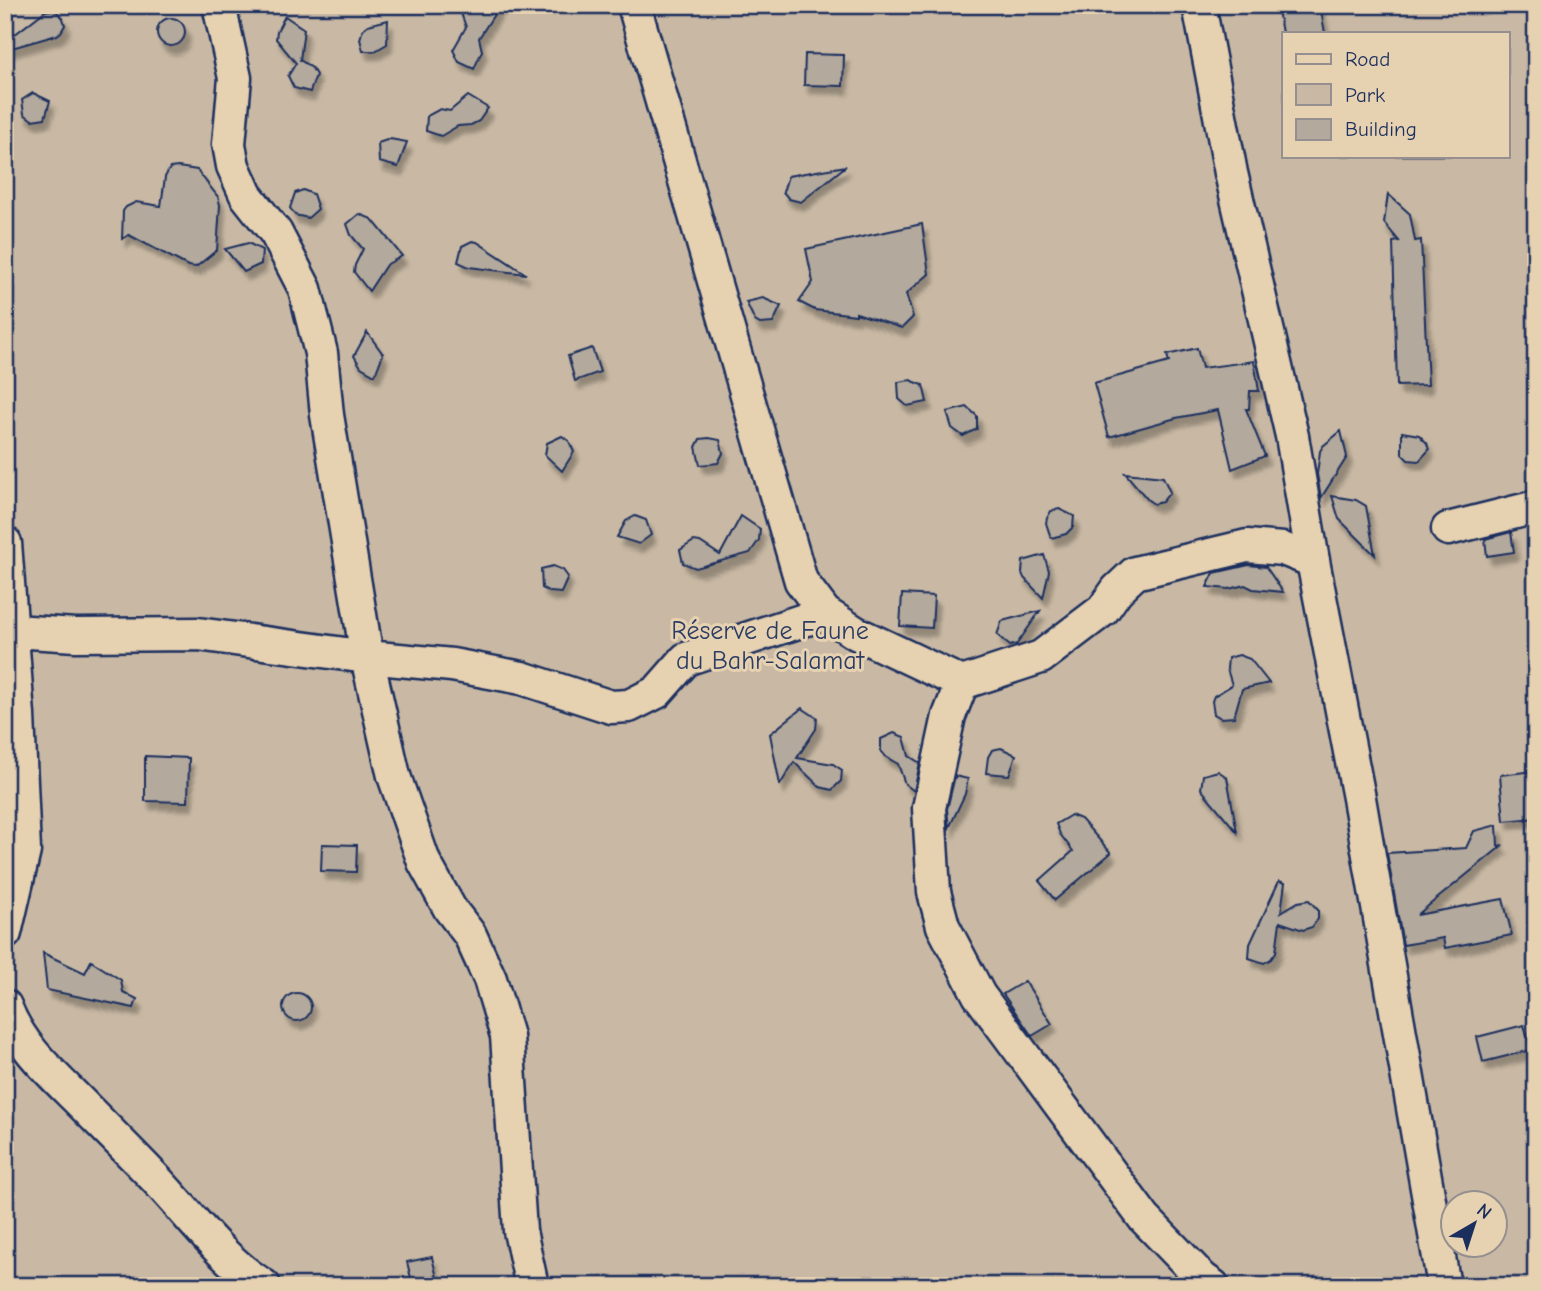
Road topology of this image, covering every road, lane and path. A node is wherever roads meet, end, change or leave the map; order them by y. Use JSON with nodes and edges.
{"nodes":[{"id":1,"x":219,"y":5,"type":"edge"},
{"id":2,"x":634,"y":5,"type":"edge"},
{"id":3,"x":1199,"y":5,"type":"edge"},
{"id":4,"x":1536,"y":507,"type":"edge"},
{"id":5,"x":1448,"y":529,"type":"dead end"},
{"id":6,"x":5,"y":543,"type":"edge"},
{"id":7,"x":1313,"y":561,"type":"junction"},
{"id":8,"x":825,"y":613,"type":"junction"},
{"id":9,"x":13,"y":631,"type":"junction"},
{"id":10,"x":366,"y":657,"type":"junction"},
{"id":11,"x":962,"y":683,"type":"junction"},
{"id":12,"x":12,"y":712,"type":"edge"},
{"id":13,"x":5,"y":933,"type":"edge"},
{"id":14,"x":5,"y":1006,"type":"edge"},
{"id":15,"x":264,"y":1286,"type":"edge"},
{"id":16,"x":532,"y":1286,"type":"edge"},
{"id":17,"x":1213,"y":1286,"type":"edge"},
{"id":18,"x":1444,"y":1286,"type":"edge"}],
"edges":[{"from":1,"to":10,"type":"street"},
{"from":2,"to":8,"type":"street"},
{"from":3,"to":7,"type":"street"},
{"from":4,"to":5,"type":"street"},
{"from":6,"to":9,"type":"street"},
{"from":7,"to":11,"type":"street"},
{"from":7,"to":18,"type":"street"},
{"from":8,"to":10,"type":"street"},
{"from":8,"to":11,"type":"street"},
{"from":9,"to":10,"type":"street"},
{"from":9,"to":12,"type":"street"},
{"from":10,"to":16,"type":"street"},
{"from":11,"to":17,"type":"street"},
{"from":12,"to":13,"type":"street"},
{"from":14,"to":15,"type":"street"}]}
